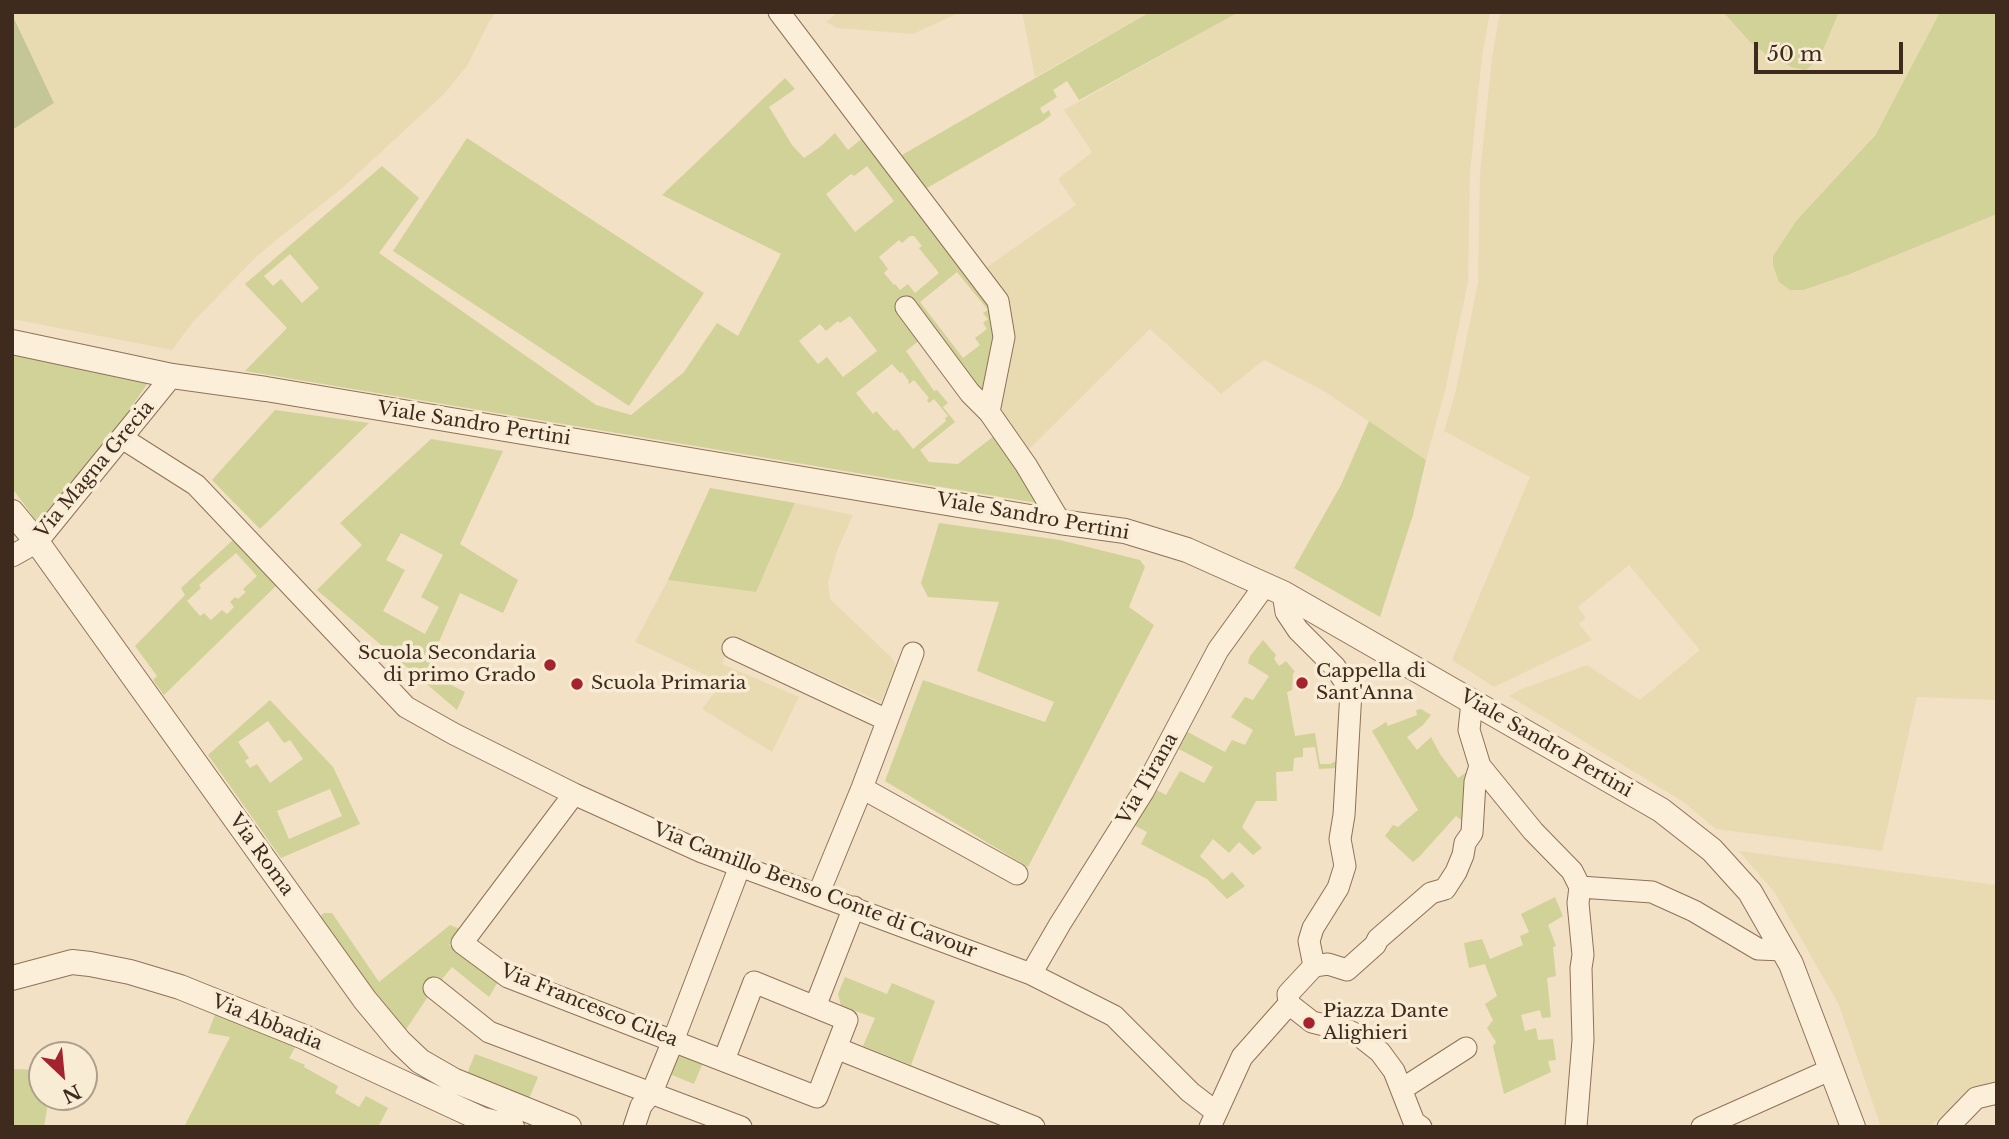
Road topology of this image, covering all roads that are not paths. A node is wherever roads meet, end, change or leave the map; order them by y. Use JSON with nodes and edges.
{"nodes":[{"id":1,"x":779,"y":12,"type":"edge"},
{"id":2,"x":906,"y":307,"type":"dead end"},
{"id":3,"x":12,"y":342,"type":"edge"},
{"id":4,"x":172,"y":376,"type":"junction"},
{"id":5,"x":989,"y":412,"type":"junction"},
{"id":6,"x":122,"y":438,"type":"junction"},
{"id":7,"x":12,"y":512,"type":"edge"},
{"id":8,"x":1060,"y":522,"type":"junction"},
{"id":9,"x":37,"y":542,"type":"junction"},
{"id":10,"x":12,"y":556,"type":"edge"},
{"id":11,"x":1274,"y":589,"type":"junction"},
{"id":12,"x":733,"y":648,"type":"dead end"},
{"id":13,"x":913,"y":653,"type":"dead end"},
{"id":14,"x":1472,"y":702,"type":"junction"},
{"id":15,"x":887,"y":720,"type":"junction"},
{"id":16,"x":1480,"y":766,"type":"junction"},
{"id":17,"x":862,"y":788,"type":"junction"},
{"id":18,"x":574,"y":794,"type":"junction"},
{"id":19,"x":740,"y":866,"type":"junction"},
{"id":20,"x":1017,"y":874,"type":"dead end"},
{"id":21,"x":1580,"y":887,"type":"junction"},
{"id":22,"x":818,"y":895,"type":"junction"},
{"id":23,"x":854,"y":907,"type":"junction"},
{"id":24,"x":1784,"y":950,"type":"junction"},
{"id":25,"x":1314,"y":966,"type":"junction"},
{"id":26,"x":1031,"y":974,"type":"junction"},
{"id":27,"x":12,"y":978,"type":"edge"},
{"id":28,"x":434,"y":989,"type":"dead end"},
{"id":29,"x":1289,"y":1004,"type":"junction"},
{"id":30,"x":815,"y":1007,"type":"junction"},
{"id":31,"x":673,"y":1041,"type":"junction"},
{"id":32,"x":836,"y":1048,"type":"junction"},
{"id":33,"x":1466,"y":1048,"type":"dead end"},
{"id":34,"x":723,"y":1060,"type":"junction"},
{"id":35,"x":1832,"y":1069,"type":"junction"},
{"id":36,"x":1402,"y":1089,"type":"junction"},
{"id":37,"x":652,"y":1092,"type":"junction"},
{"id":38,"x":1997,"y":1093,"type":"edge"},
{"id":39,"x":540,"y":1115,"type":"junction"},
{"id":40,"x":1213,"y":1119,"type":"edge"},
{"id":41,"x":1412,"y":1125,"type":"edge"},
{"id":42,"x":504,"y":1126,"type":"edge"},
{"id":43,"x":513,"y":1127,"type":"edge"},
{"id":44,"x":569,"y":1127,"type":"edge"},
{"id":45,"x":634,"y":1127,"type":"edge"},
{"id":46,"x":741,"y":1127,"type":"edge"},
{"id":47,"x":1034,"y":1127,"type":"edge"},
{"id":48,"x":1576,"y":1127,"type":"edge"},
{"id":49,"x":1702,"y":1127,"type":"edge"},
{"id":50,"x":1853,"y":1127,"type":"edge"},
{"id":51,"x":1948,"y":1127,"type":"edge"}],
"edges":[{"from":1,"to":5,"type":"street"},
{"from":2,"to":5,"type":"street"},
{"from":3,"to":4,"type":"street","name":"Viale Sandro Pertini"},
{"from":4,"to":6,"type":"street","name":"Via Magna Grecia"},
{"from":4,"to":8,"type":"street","name":"Viale Sandro Pertini"},
{"from":5,"to":8,"type":"street"},
{"from":6,"to":9,"type":"street","name":"Via Magna Grecia"},
{"from":6,"to":18,"type":"street","name":"Via Camillo Benso Conte di Cavour"},
{"from":7,"to":9,"type":"street","name":"Via Roma"},
{"from":8,"to":11,"type":"street","name":"Viale Sandro Pertini"},
{"from":9,"to":10,"type":"street","name":"Via Magna Grecia"},
{"from":9,"to":39,"type":"street","name":"Via Roma"},
{"from":11,"to":14,"type":"street","name":"Viale Sandro Pertini"},
{"from":11,"to":25,"type":"street"},
{"from":11,"to":26,"type":"street","name":"Via Tirana"},
{"from":12,"to":15,"type":"street"},
{"from":13,"to":15,"type":"street"},
{"from":14,"to":16,"type":"street"},
{"from":14,"to":24,"type":"street","name":"Viale Sandro Pertini"},
{"from":15,"to":17,"type":"street"},
{"from":16,"to":21,"type":"street"},
{"from":16,"to":25,"type":"street"},
{"from":17,"to":20,"type":"street"},
{"from":17,"to":22,"type":"street"},
{"from":18,"to":19,"type":"street","name":"Via Camillo Benso Conte di Cavour"},
{"from":18,"to":31,"type":"street","name":"Via Francesco Cilea"},
{"from":19,"to":22,"type":"street","name":"Via Camillo Benso Conte di Cavour"},
{"from":19,"to":31,"type":"street"},
{"from":21,"to":24,"type":"street"},
{"from":21,"to":48,"type":"street"},
{"from":22,"to":23,"type":"street","name":"Via Camillo Benso Conte di Cavour"},
{"from":23,"to":26,"type":"street","name":"Via Camillo Benso Conte di Cavour"},
{"from":23,"to":30,"type":"street"},
{"from":24,"to":35,"type":"street","name":"Viale Sandro Pertini"},
{"from":25,"to":29,"type":"street"},
{"from":26,"to":40,"type":"street","name":"Via Camillo Benso Conte di Cavour"},
{"from":27,"to":42,"type":"street","name":"Via Abbadia"},
{"from":28,"to":37,"type":"street"},
{"from":29,"to":36,"type":"street"},
{"from":29,"to":40,"type":"street"},
{"from":30,"to":32,"type":"street"},
{"from":30,"to":34,"type":"street"},
{"from":31,"to":34,"type":"street","name":"Via Francesco Cilea"},
{"from":31,"to":37,"type":"street"},
{"from":32,"to":34,"type":"street","name":"Via Francesco Cilea"},
{"from":32,"to":47,"type":"street"},
{"from":33,"to":36,"type":"street"},
{"from":35,"to":49,"type":"street"},
{"from":35,"to":50,"type":"street","name":"Viale Sandro Pertini"},
{"from":36,"to":41,"type":"street"},
{"from":37,"to":45,"type":"street"},
{"from":37,"to":46,"type":"street"},
{"from":38,"to":51,"type":"street"},
{"from":39,"to":43,"type":"street","name":"Via Abbadia"},
{"from":39,"to":44,"type":"street","name":"Via Roma"},
{"from":42,"to":43,"type":"street","name":"Via Abbadia"}]}
